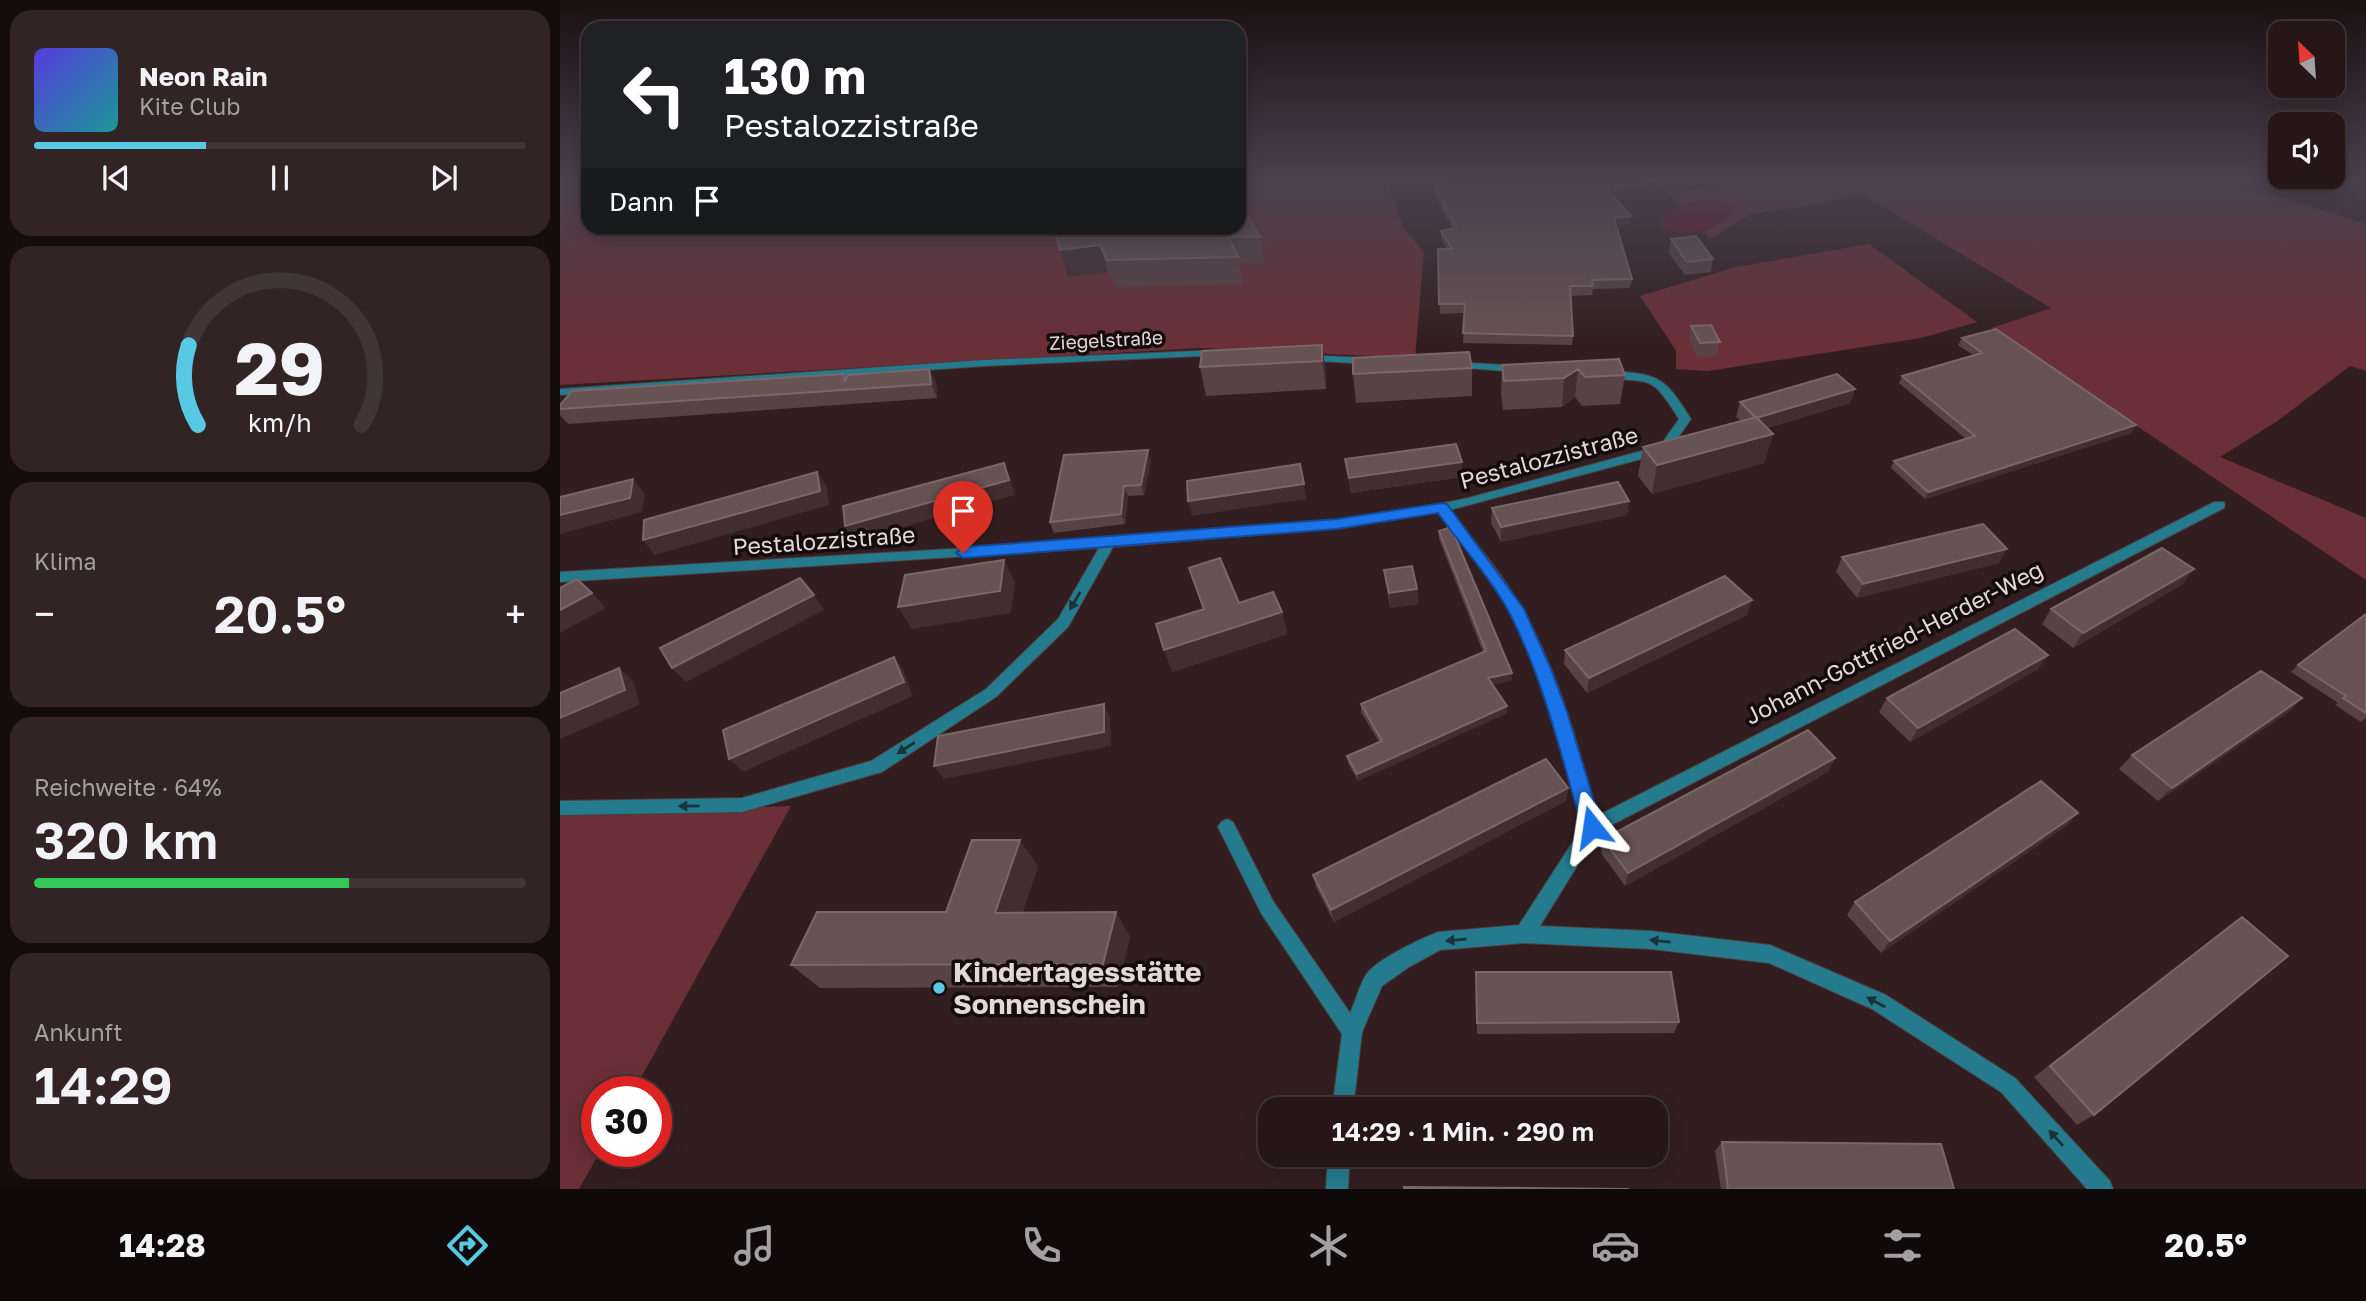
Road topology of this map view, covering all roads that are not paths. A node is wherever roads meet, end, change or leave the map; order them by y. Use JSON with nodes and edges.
{"nodes":[{"id":1,"x":1229,"y":354,"type":"edge"},
{"id":2,"x":1297,"y":357,"type":"edge"},
{"id":3,"x":1378,"y":361,"type":"edge"},
{"id":4,"x":1446,"y":365,"type":"edge"},
{"id":5,"x":1529,"y":370,"type":"edge"},
{"id":6,"x":1598,"y":374,"type":"edge"},
{"id":7,"x":560,"y":392,"type":"edge"},
{"id":8,"x":2219,"y":505,"type":"dead end"},
{"id":9,"x":1442,"y":508,"type":"junction"},
{"id":10,"x":1109,"y":542,"type":"junction"},
{"id":11,"x":560,"y":577,"type":"edge"},
{"id":12,"x":560,"y":808,"type":"edge"},
{"id":13,"x":1227,"y":827,"type":"dead end"},
{"id":14,"x":1592,"y":827,"type":"junction"},
{"id":15,"x":1524,"y":934,"type":"junction"},
{"id":16,"x":1352,"y":1032,"type":"junction"},
{"id":17,"x":1344,"y":1097,"type":"edge"},
{"id":18,"x":1338,"y":1167,"type":"edge"},
{"id":19,"x":1337,"y":1189,"type":"edge"},
{"id":20,"x":2102,"y":1189,"type":"edge"}],
"edges":[{"from":1,"to":7,"type":"street","name":"Ziegelstraße"},
{"from":2,"to":3,"type":"street"},
{"from":4,"to":5,"type":"street"},
{"from":6,"to":9,"type":"street","name":"Pestalozzistraße"},
{"from":8,"to":14,"type":"street","name":"Johann-Gottfried-Herder-Weg"},
{"from":9,"to":10,"type":"street","name":"Pestalozzistraße"},
{"from":9,"to":14,"type":"street"},
{"from":10,"to":11,"type":"street","name":"Pestalozzistraße"},
{"from":10,"to":12,"type":"street","one_way":true},
{"from":13,"to":16,"type":"street"},
{"from":14,"to":15,"type":"street"},
{"from":15,"to":16,"type":"street","one_way":true},
{"from":20,"to":15,"type":"street","one_way":true},
{"from":16,"to":17,"type":"street"},
{"from":18,"to":19,"type":"street"}]}
